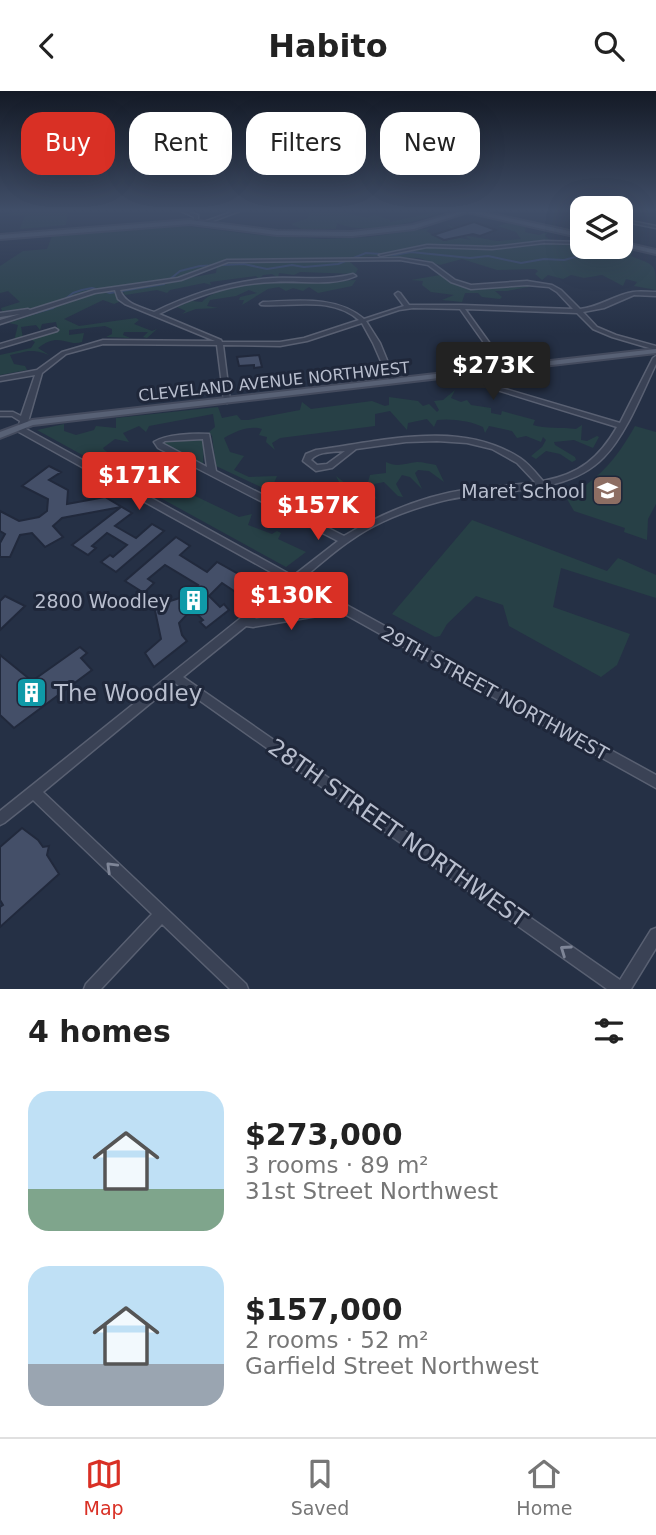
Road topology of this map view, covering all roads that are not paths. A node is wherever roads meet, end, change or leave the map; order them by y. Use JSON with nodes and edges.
{"nodes":[{"id":1,"x":401,"y":251,"type":"edge"},
{"id":2,"x":362,"y":260,"type":"junction"},
{"id":3,"x":353,"y":276,"type":"dead end"},
{"id":4,"x":118,"y":291,"type":"junction"},
{"id":5,"x":398,"y":294,"type":"dead end"},
{"id":6,"x":656,"y":294,"type":"edge"},
{"id":7,"x":263,"y":304,"type":"dead end"},
{"id":8,"x":407,"y":307,"type":"junction"},
{"id":9,"x":461,"y":307,"type":"junction"},
{"id":10,"x":33,"y":310,"type":"junction"},
{"id":11,"x":578,"y":311,"type":"junction"},
{"id":12,"x":155,"y":314,"type":"junction"},
{"id":13,"x":0,"y":315,"type":"edge"},
{"id":14,"x":362,"y":321,"type":"junction"},
{"id":15,"x":0,"y":322,"type":"edge"},
{"id":16,"x":55,"y":330,"type":"dead end"},
{"id":17,"x":220,"y":344,"type":"junction"},
{"id":18,"x":0,"y":346,"type":"edge"},
{"id":19,"x":656,"y":350,"type":"edge"},
{"id":20,"x":656,"y":358,"type":"edge"},
{"id":21,"x":505,"y":367,"type":"junction"},
{"id":22,"x":39,"y":372,"type":"junction"},
{"id":23,"x":463,"y":372,"type":"junction"},
{"id":24,"x":0,"y":379,"type":"edge"},
{"id":25,"x":391,"y":380,"type":"junction"},
{"id":26,"x":227,"y":398,"type":"junction"},
{"id":27,"x":0,"y":414,"type":"edge"},
{"id":28,"x":22,"y":422,"type":"junction"},
{"id":29,"x":619,"y":425,"type":"junction"},
{"id":30,"x":0,"y":430,"type":"edge"},
{"id":31,"x":0,"y":435,"type":"edge"},
{"id":32,"x":353,"y":448,"type":"junction"},
{"id":33,"x":212,"y":471,"type":"junction"},
{"id":34,"x":541,"y":483,"type":"junction"},
{"id":35,"x":344,"y":540,"type":"junction"},
{"id":36,"x":292,"y":581,"type":"junction"},
{"id":37,"x":341,"y":608,"type":"junction"},
{"id":38,"x":244,"y":621,"type":"junction"},
{"id":39,"x":175,"y":677,"type":"junction"},
{"id":40,"x":656,"y":782,"type":"edge"},
{"id":41,"x":34,"y":792,"type":"junction"},
{"id":42,"x":0,"y":819,"type":"edge"},
{"id":43,"x":161,"y":915,"type":"junction"},
{"id":44,"x":656,"y":935,"type":"edge"},
{"id":45,"x":91,"y":989,"type":"edge"},
{"id":46,"x":241,"y":989,"type":"edge"},
{"id":47,"x":622,"y":989,"type":"edge"}],
"edges":[{"from":1,"to":2,"type":"street"},
{"from":2,"to":4,"type":"street"},
{"from":2,"to":11,"type":"street"},
{"from":3,"to":12,"type":"street"},
{"from":4,"to":10,"type":"street"},
{"from":4,"to":12,"type":"street"},
{"from":5,"to":8,"type":"street"},
{"from":6,"to":11,"type":"street"},
{"from":7,"to":14,"type":"street"},
{"from":8,"to":9,"type":"street"},
{"from":8,"to":14,"type":"street"},
{"from":9,"to":11,"type":"street"},
{"from":9,"to":21,"type":"street"},
{"from":10,"to":13,"type":"street"},
{"from":10,"to":15,"type":"street"},
{"from":11,"to":19,"type":"street"},
{"from":12,"to":17,"type":"street"},
{"from":14,"to":17,"type":"street"},
{"from":14,"to":25,"type":"street"},
{"from":16,"to":18,"type":"street"},
{"from":17,"to":22,"type":"street"},
{"from":17,"to":26,"type":"street"},
{"from":19,"to":21,"type":"main road","name":"CLEVELAND AVENUE NORTHWEST"},
{"from":20,"to":29,"type":"street"},
{"from":21,"to":23,"type":"main road","name":"CLEVELAND AVENUE NORTHWEST"},
{"from":22,"to":24,"type":"street"},
{"from":22,"to":28,"type":"street"},
{"from":23,"to":25,"type":"main road","name":"CLEVELAND AVENUE NORTHWEST"},
{"from":23,"to":29,"type":"street"},
{"from":25,"to":26,"type":"main road","name":"CLEVELAND AVENUE NORTHWEST"},
{"from":26,"to":28,"type":"main road","name":"CLEVELAND AVENUE NORTHWEST"},
{"from":27,"to":28,"type":"street"},
{"from":28,"to":30,"type":"main road"},
{"from":28,"to":31,"type":"main road"},
{"from":28,"to":36,"type":"street","name":"29TH STREET NORTHWEST"},
{"from":29,"to":34,"type":"street"},
{"from":32,"to":32,"type":"street"},
{"from":32,"to":34,"type":"street"},
{"from":33,"to":33,"type":"street"},
{"from":33,"to":35,"type":"street"},
{"from":34,"to":35,"type":"street"},
{"from":35,"to":36,"type":"street"},
{"from":36,"to":37,"type":"street","name":"29TH STREET NORTHWEST"},
{"from":36,"to":38,"type":"street"},
{"from":37,"to":38,"type":"street"},
{"from":37,"to":40,"type":"street","name":"29TH STREET NORTHWEST"},
{"from":38,"to":39,"type":"street"},
{"from":39,"to":41,"type":"street"},
{"from":47,"to":39,"type":"street","name":"28TH STREET NORTHWEST","one_way":true},
{"from":41,"to":42,"type":"street"},
{"from":43,"to":41,"type":"street","one_way":true},
{"from":43,"to":45,"type":"street"},
{"from":43,"to":46,"type":"street"},
{"from":44,"to":47,"type":"street"}]}
